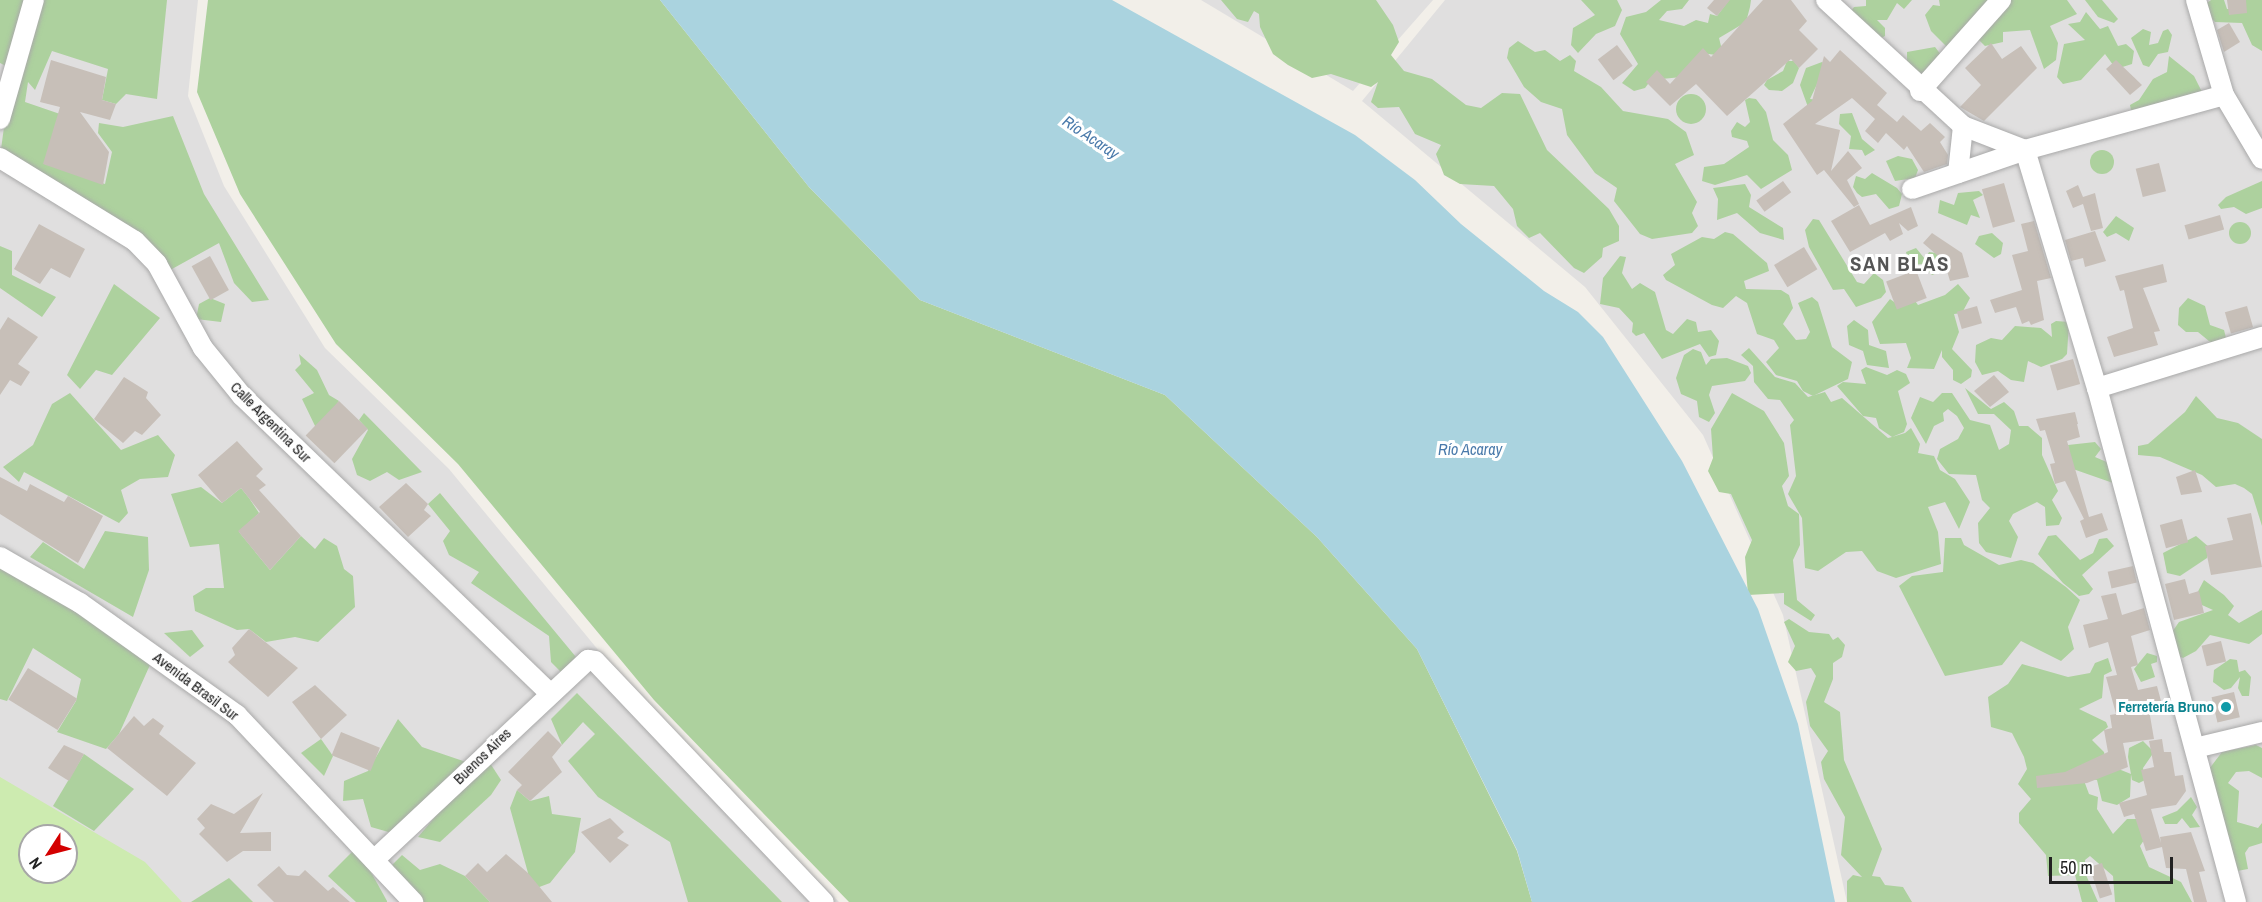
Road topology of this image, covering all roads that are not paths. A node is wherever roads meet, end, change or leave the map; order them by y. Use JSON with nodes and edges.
{"nodes":[{"id":1,"x":34,"y":0,"type":"edge"},
{"id":2,"x":1826,"y":0,"type":"edge"},
{"id":3,"x":2001,"y":0,"type":"edge"},
{"id":4,"x":2196,"y":0,"type":"edge"},
{"id":5,"x":1920,"y":91,"type":"junction"},
{"id":6,"x":2224,"y":95,"type":"junction"},
{"id":7,"x":0,"y":119,"type":"edge"},
{"id":8,"x":1963,"y":126,"type":"junction"},
{"id":9,"x":2025,"y":150,"type":"junction"},
{"id":10,"x":0,"y":158,"type":"edge"},
{"id":11,"x":2262,"y":159,"type":"edge"},
{"id":12,"x":1958,"y":173,"type":"junction"},
{"id":13,"x":1912,"y":189,"type":"dead end"},
{"id":14,"x":2262,"y":337,"type":"edge"},
{"id":15,"x":2097,"y":388,"type":"junction"},
{"id":16,"x":0,"y":557,"type":"edge"},
{"id":17,"x":549,"y":692,"type":"junction"},
{"id":18,"x":2262,"y":732,"type":"edge"},
{"id":19,"x":2195,"y":748,"type":"junction"},
{"id":20,"x":374,"y":860,"type":"junction"},
{"id":21,"x":413,"y":902,"type":"edge"},
{"id":22,"x":824,"y":902,"type":"edge"},
{"id":23,"x":2236,"y":902,"type":"edge"}],
"edges":[{"from":1,"to":7,"type":"street"},
{"from":2,"to":5,"type":"street"},
{"from":3,"to":5,"type":"street"},
{"from":4,"to":6,"type":"street"},
{"from":5,"to":8,"type":"street"},
{"from":6,"to":9,"type":"street"},
{"from":6,"to":11,"type":"street"},
{"from":8,"to":9,"type":"street"},
{"from":8,"to":12,"type":"street"},
{"from":9,"to":12,"type":"street"},
{"from":9,"to":15,"type":"street"},
{"from":10,"to":17,"type":"street","name":"Calle Argentina Sur"},
{"from":12,"to":13,"type":"street"},
{"from":14,"to":15,"type":"street"},
{"from":15,"to":19,"type":"street"},
{"from":16,"to":20,"type":"street","name":"Avenida Brasil Sur"},
{"from":17,"to":20,"type":"street","name":"Buenos Aires"},
{"from":17,"to":22,"type":"street","name":"Buenos Aires"},
{"from":18,"to":19,"type":"street"},
{"from":19,"to":23,"type":"street"},
{"from":20,"to":21,"type":"street","name":"Avenida Brasil Sur"}]}
